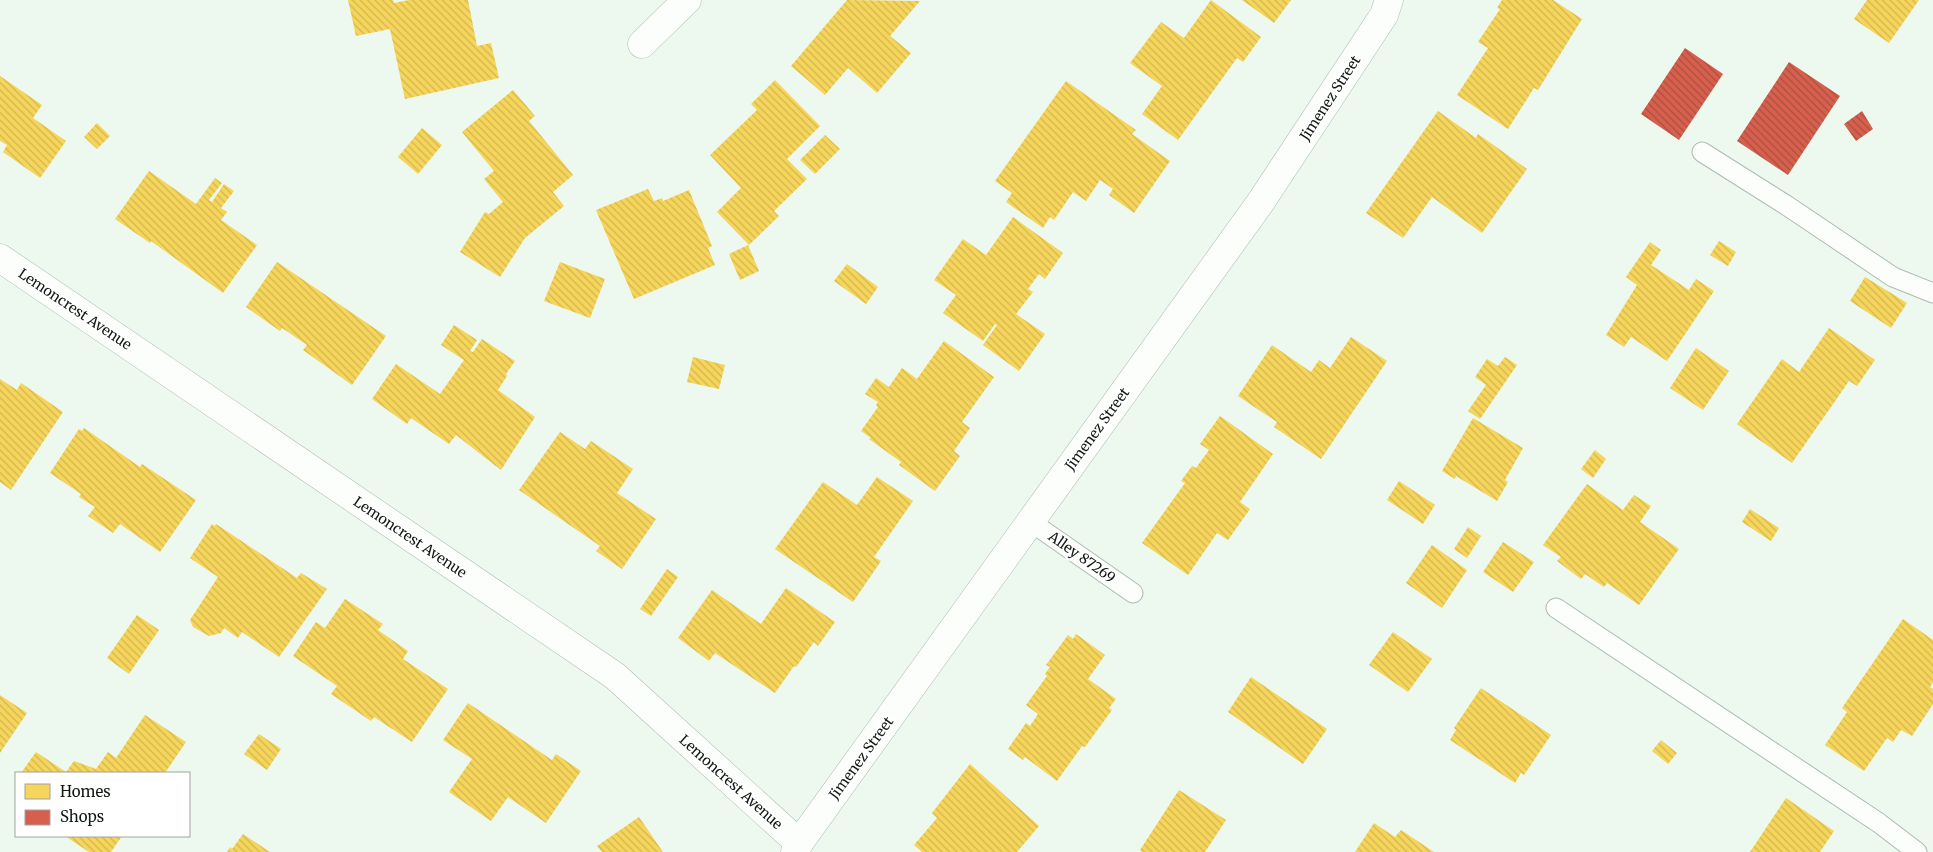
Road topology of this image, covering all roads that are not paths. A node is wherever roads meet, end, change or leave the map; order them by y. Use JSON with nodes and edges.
{"nodes":[{"id":1,"x":687,"y":0,"type":"edge"},
{"id":2,"x":1389,"y":0,"type":"edge"},
{"id":3,"x":642,"y":44,"type":"dead end"},
{"id":4,"x":1702,"y":152,"type":"dead end"},
{"id":5,"x":0,"y":258,"type":"edge"},
{"id":6,"x":1933,"y":293,"type":"edge"},
{"id":7,"x":1031,"y":522,"type":"junction"},
{"id":8,"x":1133,"y":592,"type":"dead end"},
{"id":9,"x":1556,"y":608,"type":"dead end"},
{"id":10,"x":797,"y":848,"type":"edge"},
{"id":11,"x":1917,"y":852,"type":"edge"}],
"edges":[{"from":1,"to":3,"type":"street"},
{"from":2,"to":7,"type":"street","name":"Jimenez Street"},
{"from":4,"to":6,"type":"lane"},
{"from":5,"to":10,"type":"street","name":"Lemoncrest Avenue"},
{"from":7,"to":8,"type":"lane","name":"Alley 87269"},
{"from":7,"to":10,"type":"street","name":"Jimenez Street"},
{"from":9,"to":11,"type":"lane"}]}
